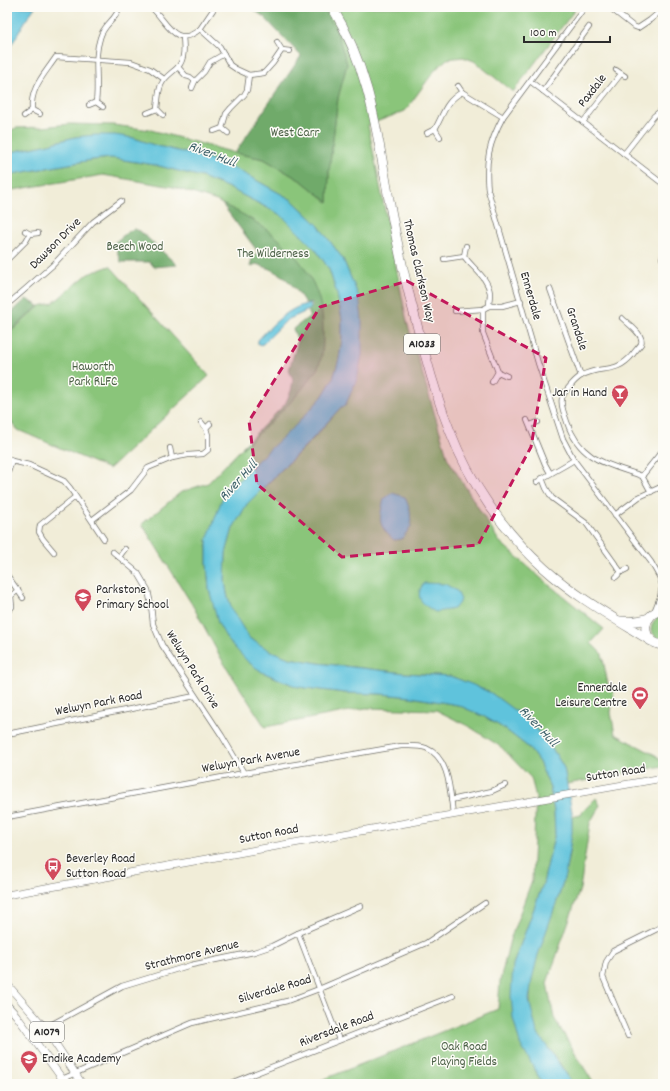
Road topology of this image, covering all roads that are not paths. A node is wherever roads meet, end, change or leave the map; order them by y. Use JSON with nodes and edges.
{"nodes":[{"id":1,"x":119,"y":7,"type":"edge"},
{"id":2,"x":151,"y":7,"type":"edge"},
{"id":3,"x":215,"y":7,"type":"edge"},
{"id":4,"x":332,"y":7,"type":"edge"},
{"id":5,"x":584,"y":7,"type":"edge"},
{"id":6,"x":609,"y":7,"type":"edge"},
{"id":7,"x":663,"y":9,"type":"edge"},
{"id":8,"x":589,"y":27,"type":"dead end"},
{"id":9,"x":200,"y":29,"type":"junction"},
{"id":10,"x":183,"y":37,"type":"junction"},
{"id":11,"x":277,"y":42,"type":"dead end"},
{"id":12,"x":282,"y":50,"type":"junction"},
{"id":13,"x":290,"y":51,"type":"dead end"},
{"id":14,"x":224,"y":54,"type":"junction"},
{"id":15,"x":97,"y":60,"type":"junction"},
{"id":16,"x":178,"y":67,"type":"junction"},
{"id":17,"x":616,"y":70,"type":"dead end"},
{"id":18,"x":250,"y":75,"type":"junction"},
{"id":19,"x":164,"y":79,"type":"junction"},
{"id":20,"x":195,"y":81,"type":"junction"},
{"id":21,"x":530,"y":81,"type":"junction"},
{"id":22,"x":458,"y":86,"type":"dead end"},
{"id":23,"x":192,"y":88,"type":"dead end"},
{"id":24,"x":543,"y":91,"type":"junction"},
{"id":25,"x":462,"y":92,"type":"junction"},
{"id":26,"x":96,"y":102,"type":"junction"},
{"id":27,"x":89,"y":105,"type":"dead end"},
{"id":28,"x":659,"y":106,"type":"dead end"},
{"id":29,"x":103,"y":107,"type":"dead end"},
{"id":30,"x":157,"y":109,"type":"junction"},
{"id":31,"x":32,"y":110,"type":"junction"},
{"id":32,"x":147,"y":113,"type":"dead end"},
{"id":33,"x":661,"y":113,"type":"edge"},
{"id":34,"x":40,"y":114,"type":"dead end"},
{"id":35,"x":163,"y":115,"type":"dead end"},
{"id":36,"x":24,"y":116,"type":"dead end"},
{"id":37,"x":503,"y":117,"type":"junction"},
{"id":38,"x":583,"y":122,"type":"junction"},
{"id":39,"x":222,"y":128,"type":"junction"},
{"id":40,"x":435,"y":129,"type":"junction"},
{"id":41,"x":214,"y":131,"type":"dead end"},
{"id":42,"x":427,"y":132,"type":"dead end"},
{"id":43,"x":228,"y":133,"type":"dead end"},
{"id":44,"x":440,"y":137,"type":"dead end"},
{"id":45,"x":624,"y":154,"type":"junction"},
{"id":46,"x":663,"y":184,"type":"edge"},
{"id":47,"x":121,"y":201,"type":"dead end"},
{"id":48,"x":25,"y":231,"type":"dead end"},
{"id":49,"x":38,"y":233,"type":"dead end"},
{"id":50,"x":30,"y":234,"type":"junction"},
{"id":51,"x":466,"y":246,"type":"dead end"},
{"id":52,"x":464,"y":256,"type":"junction"},
{"id":53,"x":444,"y":258,"type":"dead end"},
{"id":54,"x":7,"y":260,"type":"edge"},
{"id":55,"x":550,"y":289,"type":"dead end"},
{"id":56,"x":520,"y":301,"type":"junction"},
{"id":57,"x":7,"y":305,"type":"edge"},
{"id":58,"x":489,"y":306,"type":"junction"},
{"id":59,"x":483,"y":309,"type":"junction"},
{"id":60,"x":455,"y":311,"type":"dead end"},
{"id":61,"x":622,"y":318,"type":"dead end"},
{"id":62,"x":498,"y":372,"type":"junction"},
{"id":63,"x":507,"y":376,"type":"dead end"},
{"id":64,"x":581,"y":376,"type":"junction"},
{"id":65,"x":492,"y":382,"type":"dead end"},
{"id":66,"x":527,"y":420,"type":"dead end"},
{"id":67,"x":202,"y":422,"type":"dead end"},
{"id":68,"x":538,"y":422,"type":"dead end"},
{"id":69,"x":210,"y":424,"type":"dead end"},
{"id":70,"x":530,"y":425,"type":"junction"},
{"id":71,"x":206,"y":428,"type":"junction"},
{"id":72,"x":170,"y":448,"type":"dead end"},
{"id":73,"x":663,"y":450,"type":"edge"},
{"id":74,"x":7,"y":458,"type":"edge"},
{"id":75,"x":172,"y":458,"type":"junction"},
{"id":76,"x":574,"y":460,"type":"junction"},
{"id":77,"x":12,"y":461,"type":"junction"},
{"id":78,"x":550,"y":472,"type":"junction"},
{"id":79,"x":7,"y":475,"type":"edge"},
{"id":80,"x":642,"y":476,"type":"junction"},
{"id":81,"x":542,"y":478,"type":"junction"},
{"id":82,"x":537,"y":482,"type":"dead end"},
{"id":83,"x":663,"y":486,"type":"edge"},
{"id":84,"x":651,"y":492,"type":"junction"},
{"id":85,"x":75,"y":497,"type":"junction"},
{"id":86,"x":615,"y":515,"type":"junction"},
{"id":87,"x":92,"y":520,"type":"junction"},
{"id":88,"x":104,"y":539,"type":"dead end"},
{"id":89,"x":125,"y":549,"type":"dead end"},
{"id":90,"x":54,"y":552,"type":"dead end"},
{"id":91,"x":113,"y":552,"type":"dead end"},
{"id":92,"x":119,"y":557,"type":"junction"},
{"id":93,"x":627,"y":569,"type":"dead end"},
{"id":94,"x":620,"y":572,"type":"junction"},
{"id":95,"x":7,"y":574,"type":"edge"},
{"id":96,"x":616,"y":577,"type":"dead end"},
{"id":97,"x":663,"y":588,"type":"edge"},
{"id":98,"x":18,"y":590,"type":"junction"},
{"id":99,"x":23,"y":598,"type":"dead end"},
{"id":100,"x":663,"y":610,"type":"edge"},
{"id":101,"x":7,"y":612,"type":"edge"},
{"id":102,"x":651,"y":615,"type":"junction"},
{"id":103,"x":619,"y":621,"type":"junction"},
{"id":104,"x":652,"y":641,"type":"junction"},
{"id":105,"x":663,"y":645,"type":"edge"},
{"id":106,"x":195,"y":696,"type":"junction"},
{"id":107,"x":7,"y":734,"type":"edge"},
{"id":108,"x":244,"y":773,"type":"junction"},
{"id":109,"x":663,"y":778,"type":"edge"},
{"id":110,"x":505,"y":785,"type":"dead end"},
{"id":111,"x":451,"y":800,"type":"junction"},
{"id":112,"x":453,"y":814,"type":"junction"},
{"id":113,"x":7,"y":816,"type":"edge"},
{"id":114,"x":7,"y":895,"type":"edge"},
{"id":115,"x":485,"y":903,"type":"dead end"},
{"id":116,"x":361,"y":906,"type":"dead end"},
{"id":117,"x":663,"y":926,"type":"edge"},
{"id":118,"x":298,"y":933,"type":"junction"},
{"id":119,"x":7,"y":984,"type":"edge"},
{"id":120,"x":319,"y":989,"type":"junction"},
{"id":121,"x":454,"y":996,"type":"dead end"},
{"id":122,"x":7,"y":1005,"type":"edge"},
{"id":123,"x":45,"y":1028,"type":"junction"},
{"id":124,"x":628,"y":1036,"type":"dead end"},
{"id":125,"x":32,"y":1037,"type":"junction"},
{"id":126,"x":339,"y":1040,"type":"junction"},
{"id":127,"x":75,"y":1074,"type":"junction"},
{"id":128,"x":64,"y":1082,"type":"edge"},
{"id":129,"x":82,"y":1084,"type":"edge"},
{"id":130,"x":228,"y":1084,"type":"edge"}],
"edges":[{"from":1,"to":15,"type":"street"},
{"from":2,"to":10,"type":"street"},
{"from":3,"to":9,"type":"street"},
{"from":4,"to":103,"type":"highway","name":"Thomas Clarkson Way","number":"A1033"},
{"from":5,"to":21,"type":"street","name":"Ennerdale"},
{"from":6,"to":7,"type":"street"},
{"from":8,"to":24,"type":"street"},
{"from":9,"to":10,"type":"street"},
{"from":9,"to":14,"type":"street"},
{"from":10,"to":16,"type":"street"},
{"from":11,"to":12,"type":"street"},
{"from":12,"to":13,"type":"street"},
{"from":12,"to":18,"type":"street"},
{"from":14,"to":18,"type":"street"},
{"from":14,"to":20,"type":"street"},
{"from":15,"to":19,"type":"street"},
{"from":15,"to":26,"type":"street"},
{"from":15,"to":31,"type":"street"},
{"from":16,"to":19,"type":"street"},
{"from":16,"to":20,"type":"street"},
{"from":17,"to":38,"type":"street","name":"Paxdale"},
{"from":18,"to":39,"type":"street"},
{"from":19,"to":30,"type":"street"},
{"from":20,"to":23,"type":"street"},
{"from":21,"to":24,"type":"street","name":"Paxdale"},
{"from":21,"to":37,"type":"street","name":"Ennerdale"},
{"from":22,"to":25,"type":"street"},
{"from":24,"to":38,"type":"street","name":"Paxdale"},
{"from":25,"to":37,"type":"street"},
{"from":25,"to":40,"type":"street"},
{"from":26,"to":27,"type":"street"},
{"from":26,"to":29,"type":"street"},
{"from":28,"to":33,"type":"street"},
{"from":30,"to":32,"type":"street"},
{"from":30,"to":35,"type":"street"},
{"from":31,"to":34,"type":"street"},
{"from":31,"to":36,"type":"street"},
{"from":33,"to":45,"type":"street"},
{"from":37,"to":56,"type":"street","name":"Ennerdale"},
{"from":38,"to":45,"type":"street","name":"Paxdale"},
{"from":39,"to":41,"type":"street"},
{"from":39,"to":43,"type":"street"},
{"from":40,"to":42,"type":"street"},
{"from":40,"to":44,"type":"street"},
{"from":45,"to":46,"type":"street","name":"Paxdale"},
{"from":47,"to":57,"type":"street","name":"Dawson Drive"},
{"from":48,"to":50,"type":"street"},
{"from":49,"to":50,"type":"street"},
{"from":50,"to":54,"type":"street"},
{"from":51,"to":52,"type":"street"},
{"from":52,"to":53,"type":"street"},
{"from":52,"to":58,"type":"street"},
{"from":55,"to":64,"type":"street","name":"Grandale"},
{"from":56,"to":58,"type":"street"},
{"from":56,"to":76,"type":"street","name":"Ennerdale"},
{"from":58,"to":59,"type":"street"},
{"from":59,"to":60,"type":"street"},
{"from":59,"to":62,"type":"street"},
{"from":61,"to":64,"type":"street"},
{"from":62,"to":63,"type":"street"},
{"from":62,"to":65,"type":"street"},
{"from":64,"to":80,"type":"street"},
{"from":66,"to":70,"type":"street"},
{"from":67,"to":71,"type":"street"},
{"from":68,"to":70,"type":"street"},
{"from":69,"to":71,"type":"street"},
{"from":70,"to":78,"type":"street"},
{"from":71,"to":75,"type":"street"},
{"from":72,"to":75,"type":"street"},
{"from":73,"to":80,"type":"street"},
{"from":74,"to":77,"type":"street"},
{"from":75,"to":87,"type":"street"},
{"from":76,"to":78,"type":"street"},
{"from":76,"to":86,"type":"street","name":"Ennerdale"},
{"from":77,"to":79,"type":"street"},
{"from":77,"to":85,"type":"street"},
{"from":78,"to":81,"type":"street"},
{"from":80,"to":84,"type":"street"},
{"from":81,"to":82,"type":"street"},
{"from":81,"to":94,"type":"street"},
{"from":83,"to":84,"type":"street"},
{"from":84,"to":86,"type":"street"},
{"from":85,"to":87,"type":"street"},
{"from":85,"to":90,"type":"street"},
{"from":86,"to":97,"type":"street","name":"Ennerdale"},
{"from":87,"to":88,"type":"street"},
{"from":89,"to":92,"type":"street"},
{"from":91,"to":92,"type":"street","name":"Welwyn Park Drive"},
{"from":92,"to":106,"type":"street","name":"Welwyn Park Drive"},
{"from":93,"to":94,"type":"street"},
{"from":94,"to":96,"type":"street"},
{"from":95,"to":98,"type":"street"},
{"from":97,"to":102,"type":"street","name":"Ennerdale"},
{"from":98,"to":99,"type":"street"},
{"from":98,"to":101,"type":"street"},
{"from":100,"to":102,"type":"highway"},
{"from":102,"to":103,"type":"highway","number":"A1033"},
{"from":102,"to":104,"type":"highway"},
{"from":103,"to":104,"type":"highway","number":"A1033"},
{"from":104,"to":105,"type":"highway"},
{"from":106,"to":107,"type":"street","name":"Welwyn Park Road"},
{"from":106,"to":108,"type":"street","name":"Welwyn Park Drive"},
{"from":108,"to":111,"type":"street","name":"Welwyn Park Avenue"},
{"from":108,"to":113,"type":"street","name":"Welwyn Park Avenue"},
{"from":109,"to":112,"type":"street","name":"Sutton Road"},
{"from":110,"to":111,"type":"street"},
{"from":111,"to":112,"type":"street","name":"Welwyn Park Avenue"},
{"from":112,"to":114,"type":"street","name":"Sutton Road"},
{"from":115,"to":120,"type":"street","name":"Silverdale Road"},
{"from":116,"to":118,"type":"street","name":"Strathmore Avenue"},
{"from":117,"to":124,"type":"street"},
{"from":118,"to":120,"type":"street"},
{"from":118,"to":123,"type":"street","name":"Strathmore Avenue"},
{"from":119,"to":123,"type":"street","number":"A1079"},
{"from":120,"to":126,"type":"street"},
{"from":120,"to":127,"type":"street","name":"Silverdale Road"},
{"from":121,"to":126,"type":"street","name":"Riversdale Road"},
{"from":122,"to":125,"type":"street","number":"A1079"},
{"from":123,"to":125,"type":"street","name":"Strathmore Avenue"},
{"from":123,"to":127,"type":"street","number":"A1079"},
{"from":125,"to":128,"type":"street","number":"A1079"},
{"from":126,"to":130,"type":"street","name":"Riversdale Road"},
{"from":127,"to":128,"type":"street","name":"Silverdale Road"},
{"from":127,"to":129,"type":"street","number":"A1079"}]}
